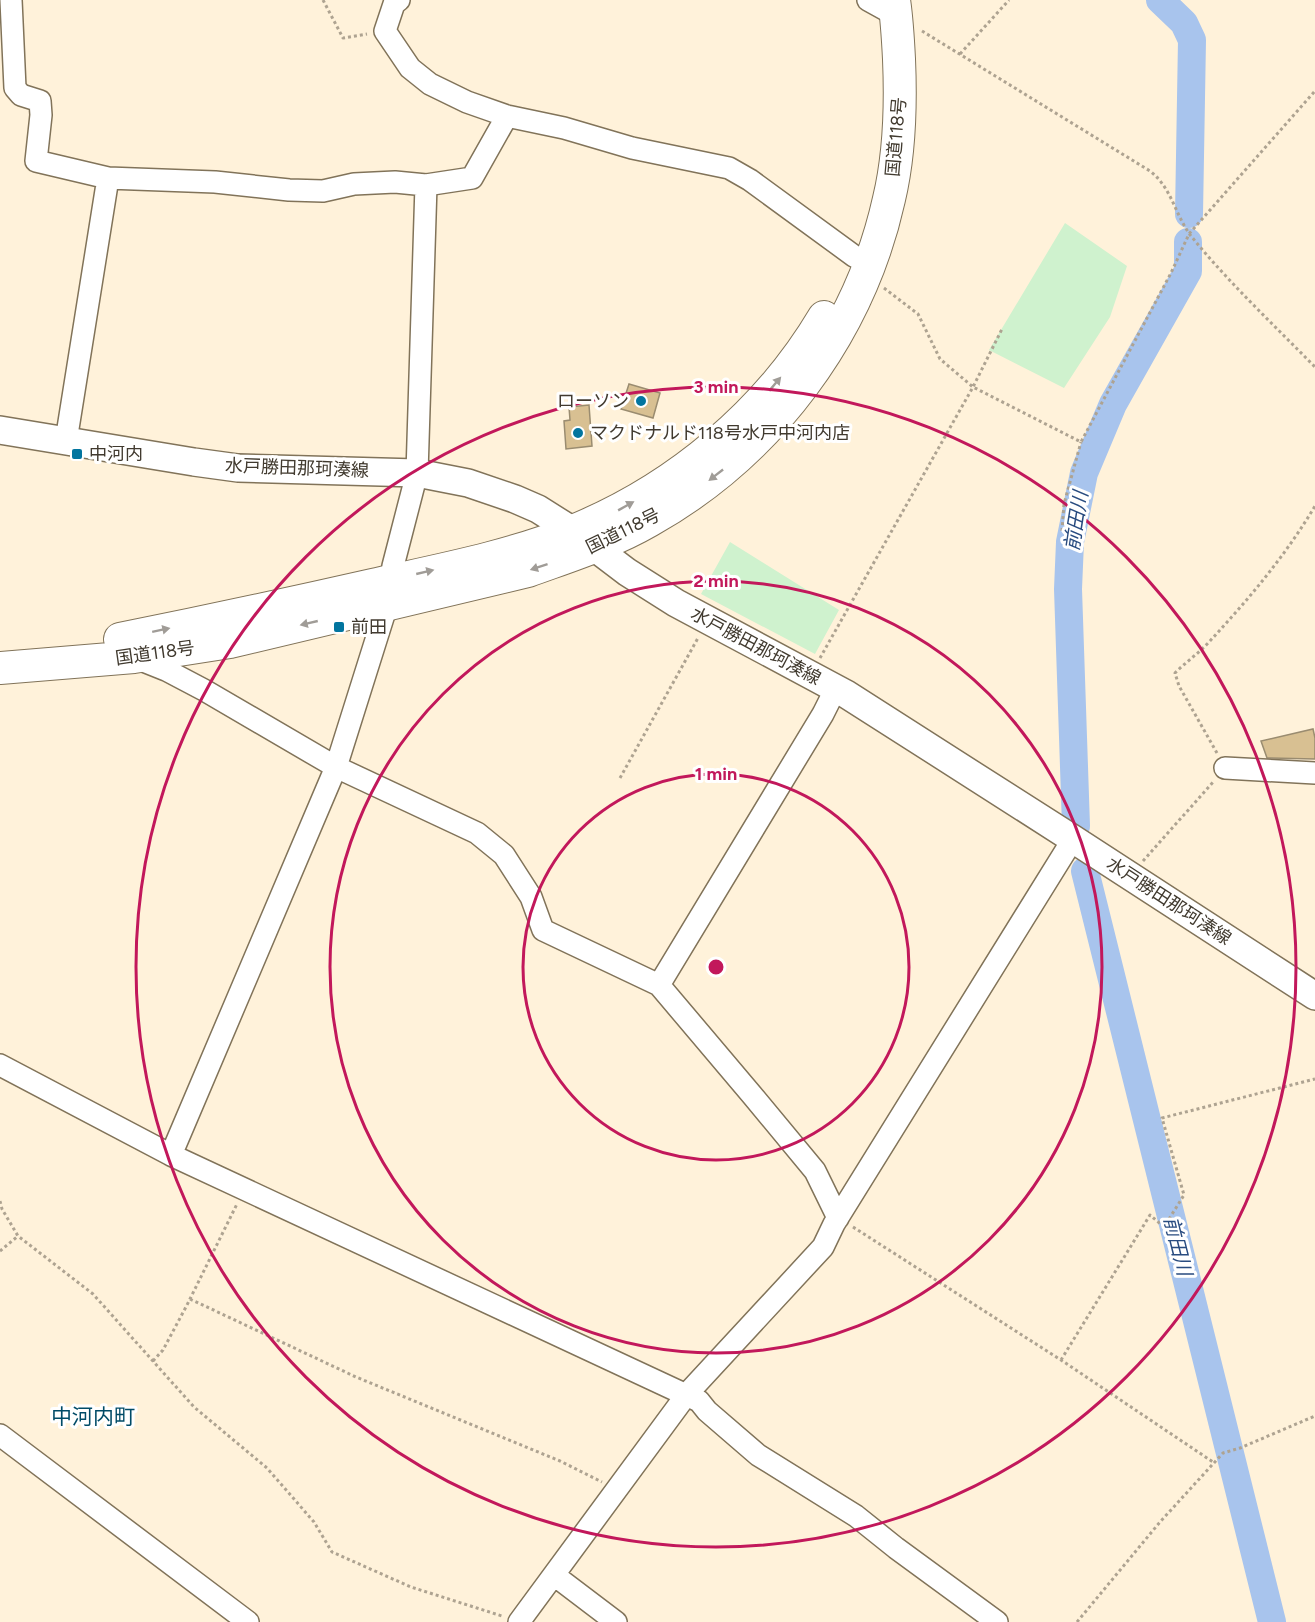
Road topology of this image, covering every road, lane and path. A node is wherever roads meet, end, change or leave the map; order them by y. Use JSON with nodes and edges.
{"nodes":[{"id":1,"x":11,"y":0,"type":"edge"},
{"id":2,"x":322,"y":0,"type":"edge"},
{"id":3,"x":399,"y":0,"type":"edge"},
{"id":4,"x":1009,"y":0,"type":"edge"},
{"id":5,"x":881,"y":4,"type":"edge"},
{"id":6,"x":385,"y":32,"type":"junction"},
{"id":7,"x":960,"y":54,"type":"junction"},
{"id":8,"x":1315,"y":92,"type":"edge"},
{"id":9,"x":507,"y":116,"type":"junction"},
{"id":10,"x":108,"y":178,"type":"junction"},
{"id":11,"x":426,"y":185,"type":"junction"},
{"id":12,"x":1189,"y":234,"type":"junction"},
{"id":13,"x":863,"y":265,"type":"junction"},
{"id":14,"x":1002,"y":329,"type":"dead end"},
{"id":15,"x":1315,"y":367,"type":"edge"},
{"id":16,"x":973,"y":387,"type":"junction"},
{"id":17,"x":0,"y":430,"type":"edge"},
{"id":18,"x":66,"y":441,"type":"junction"},
{"id":19,"x":1081,"y":442,"type":"junction"},
{"id":20,"x":417,"y":473,"type":"junction"},
{"id":21,"x":1315,"y":506,"type":"edge"},
{"id":22,"x":1062,"y":531,"type":"dead end"},
{"id":23,"x":583,"y":539,"type":"junction"},
{"id":24,"x":389,"y":593,"type":"junction"},
{"id":25,"x":708,"y":621,"type":"junction"},
{"id":26,"x":122,"y":649,"type":"junction"},
{"id":27,"x":0,"y":656,"type":"edge"},
{"id":28,"x":0,"y":668,"type":"edge"},
{"id":29,"x":810,"y":675,"type":"junction"},
{"id":30,"x":836,"y":688,"type":"junction"},
{"id":31,"x":336,"y":767,"type":"junction"},
{"id":32,"x":1225,"y":768,"type":"junction"},
{"id":33,"x":1315,"y":773,"type":"edge"},
{"id":34,"x":620,"y":778,"type":"dead end"},
{"id":35,"x":1073,"y":839,"type":"junction"},
{"id":36,"x":1130,"y":877,"type":"junction"},
{"id":37,"x":658,"y":985,"type":"junction"},
{"id":38,"x":1315,"y":996,"type":"edge"},
{"id":39,"x":0,"y":1065,"type":"edge"},
{"id":40,"x":1315,"y":1079,"type":"edge"},
{"id":41,"x":171,"y":1155,"type":"junction"},
{"id":42,"x":245,"y":1189,"type":"junction"},
{"id":43,"x":0,"y":1201,"type":"edge"},
{"id":44,"x":838,"y":1218,"type":"junction"},
{"id":45,"x":18,"y":1236,"type":"junction"},
{"id":46,"x":0,"y":1251,"type":"edge"},
{"id":47,"x":190,"y":1299,"type":"junction"},
{"id":48,"x":1061,"y":1360,"type":"junction"},
{"id":49,"x":153,"y":1361,"type":"junction"},
{"id":50,"x":687,"y":1394,"type":"junction"},
{"id":51,"x":1315,"y":1416,"type":"edge"},
{"id":52,"x":0,"y":1435,"type":"edge"},
{"id":53,"x":1213,"y":1462,"type":"junction"},
{"id":54,"x":617,"y":1489,"type":"junction"},
{"id":55,"x":554,"y":1575,"type":"junction"},
{"id":56,"x":248,"y":1622,"type":"edge"},
{"id":57,"x":519,"y":1622,"type":"edge"},
{"id":58,"x":616,"y":1622,"type":"edge"},
{"id":59,"x":997,"y":1622,"type":"edge"},
{"id":60,"x":1077,"y":1622,"type":"edge"}],
"edges":[{"from":1,"to":10,"type":"street"},
{"from":2,"to":6,"type":"path"},
{"from":3,"to":6,"type":"street"},
{"from":4,"to":7,"type":"path"},
{"from":5,"to":7,"type":"path"},
{"from":5,"to":13,"type":"highway","name":"国道118号"},
{"from":6,"to":9,"type":"street"},
{"from":7,"to":12,"type":"path"},
{"from":8,"to":12,"type":"path"},
{"from":9,"to":11,"type":"street"},
{"from":9,"to":13,"type":"street"},
{"from":10,"to":11,"type":"street"},
{"from":10,"to":18,"type":"street"},
{"from":11,"to":20,"type":"street"},
{"from":12,"to":15,"type":"path"},
{"from":12,"to":19,"type":"path"},
{"from":13,"to":16,"type":"path"},
{"from":13,"to":23,"type":"highway","name":"国道118号"},
{"from":14,"to":16,"type":"path"},
{"from":16,"to":19,"type":"path"},
{"from":16,"to":29,"type":"path"},
{"from":17,"to":18,"type":"main road","name":"水戸勝田那珂湊線"},
{"from":18,"to":20,"type":"main road","name":"水戸勝田那珂湊線"},
{"from":19,"to":22,"type":"path"},
{"from":20,"to":23,"type":"main road","name":"水戸勝田那珂湊線"},
{"from":20,"to":24,"type":"street"},
{"from":21,"to":32,"type":"path"},
{"from":23,"to":24,"type":"highway","name":"国道118号"},
{"from":23,"to":25,"type":"main road","name":"水戸勝田那珂湊線"},
{"from":24,"to":26,"type":"highway","name":"国道118号"},
{"from":24,"to":31,"type":"street"},
{"from":25,"to":29,"type":"main road","name":"水戸勝田那珂湊線"},
{"from":25,"to":34,"type":"path"},
{"from":26,"to":27,"type":"highway","name":"国道118号"},
{"from":26,"to":28,"type":"highway","name":"国道118号"},
{"from":26,"to":31,"type":"street"},
{"from":29,"to":30,"type":"main road","name":"水戸勝田那珂湊線"},
{"from":30,"to":35,"type":"main road","name":"水戸勝田那珂湊線"},
{"from":30,"to":37,"type":"street"},
{"from":31,"to":37,"type":"street"},
{"from":31,"to":41,"type":"street"},
{"from":32,"to":33,"type":"street"},
{"from":32,"to":36,"type":"path"},
{"from":35,"to":36,"type":"main road","name":"水戸勝田那珂湊線"},
{"from":35,"to":44,"type":"street"},
{"from":36,"to":38,"type":"main road","name":"水戸勝田那珂湊線"},
{"from":37,"to":44,"type":"street"},
{"from":39,"to":41,"type":"street"},
{"from":40,"to":48,"type":"path"},
{"from":41,"to":42,"type":"street"},
{"from":42,"to":47,"type":"path"},
{"from":42,"to":50,"type":"street"},
{"from":43,"to":45,"type":"path"},
{"from":44,"to":48,"type":"path"},
{"from":44,"to":50,"type":"street"},
{"from":45,"to":46,"type":"path"},
{"from":45,"to":49,"type":"path"},
{"from":47,"to":49,"type":"path"},
{"from":47,"to":54,"type":"path"},
{"from":48,"to":53,"type":"path"},
{"from":49,"to":57,"type":"path"},
{"from":50,"to":54,"type":"street"},
{"from":50,"to":59,"type":"street"},
{"from":51,"to":53,"type":"path"},
{"from":52,"to":56,"type":"street"},
{"from":53,"to":60,"type":"path"},
{"from":54,"to":55,"type":"street"},
{"from":55,"to":57,"type":"street"},
{"from":55,"to":58,"type":"street"}]}
